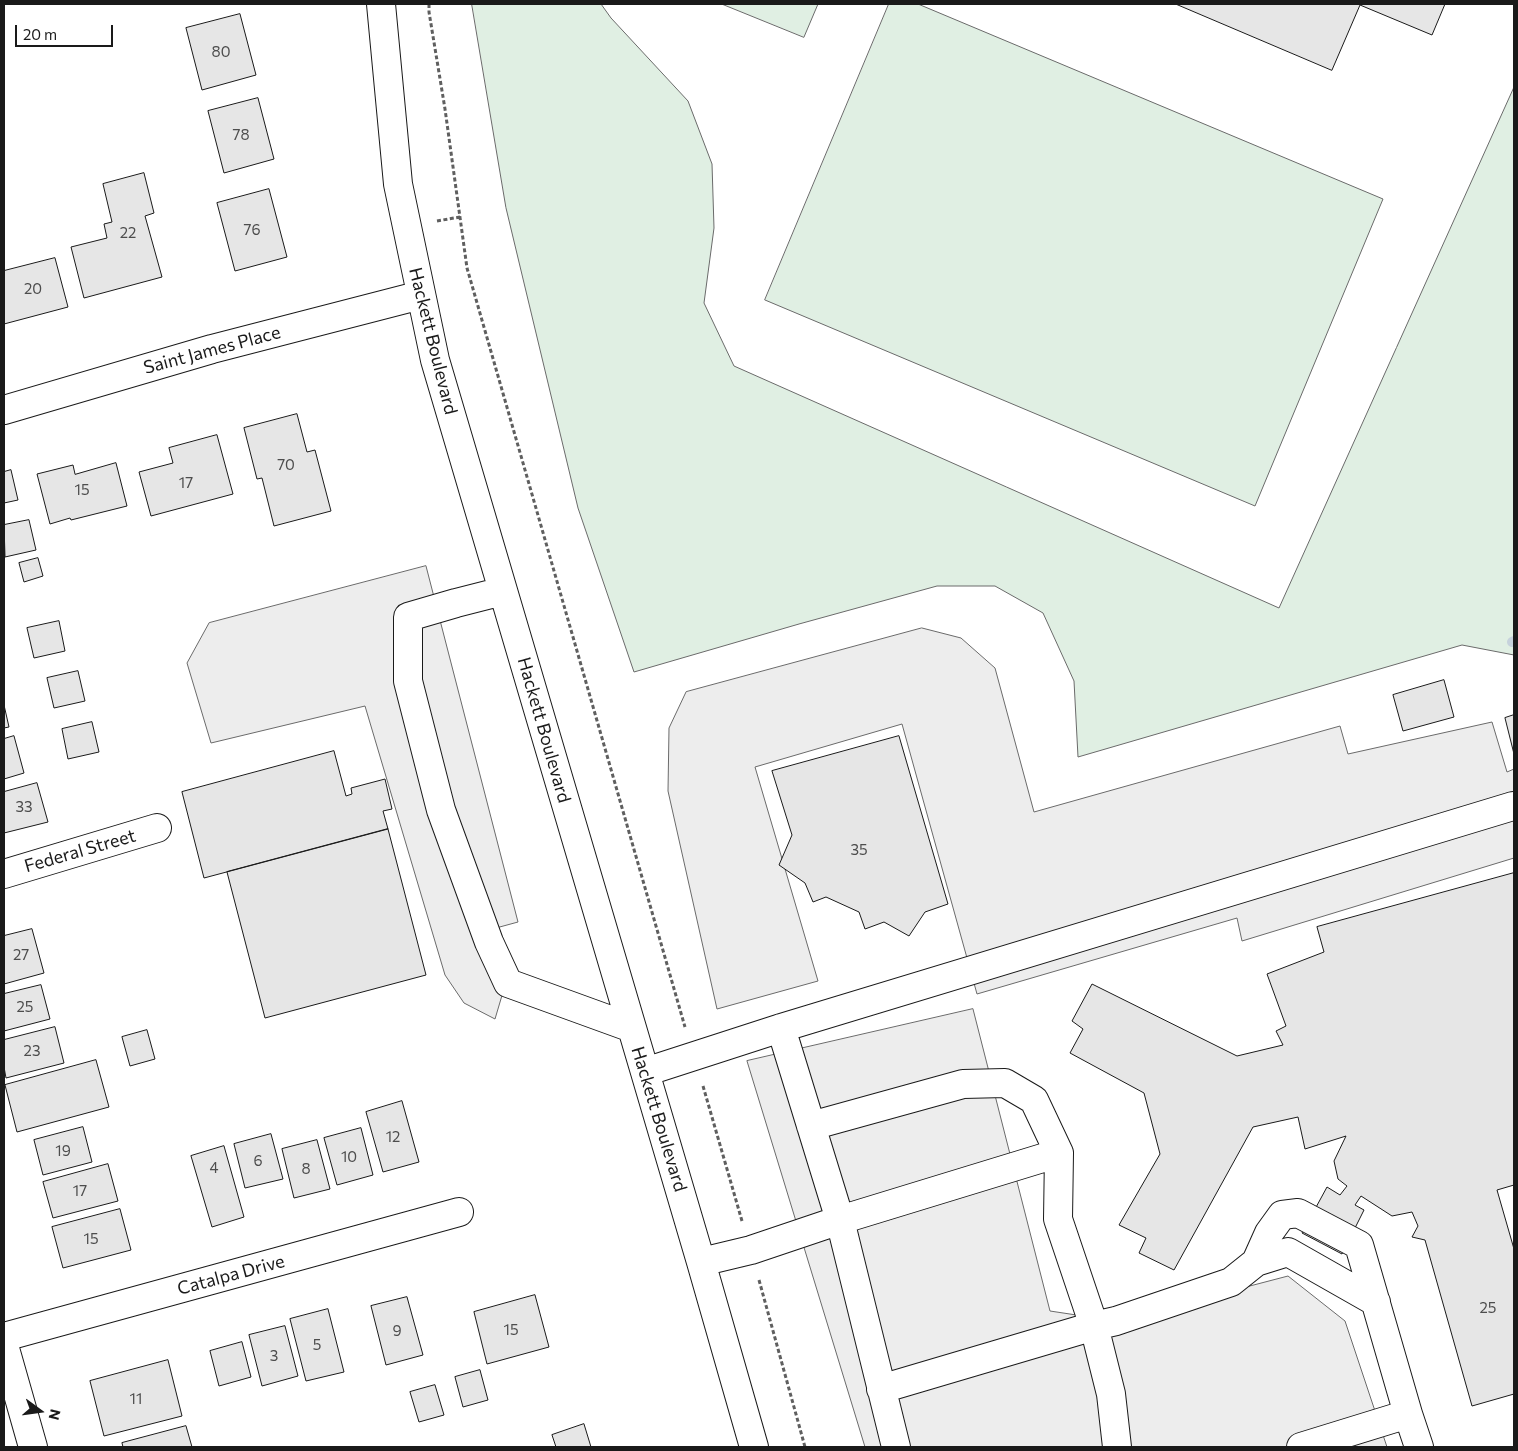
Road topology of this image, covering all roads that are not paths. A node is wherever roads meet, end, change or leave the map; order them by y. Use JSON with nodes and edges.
{"nodes":[{"id":1,"x":382,"y":4,"type":"edge"},
{"id":2,"x":421,"y":295,"type":"junction"},
{"id":3,"x":4,"y":410,"type":"edge"},
{"id":4,"x":503,"y":591,"type":"junction"},
{"id":5,"x":1513,"y":806,"type":"dead end"},
{"id":6,"x":157,"y":828,"type":"dead end"},
{"id":7,"x":4,"y":874,"type":"edge"},
{"id":8,"x":632,"y":1028,"type":"junction"},
{"id":9,"x":781,"y":1028,"type":"junction"},
{"id":10,"x":645,"y":1072,"type":"junction"},
{"id":11,"x":811,"y":1126,"type":"junction"},
{"id":12,"x":1059,"y":1154,"type":"junction"},
{"id":13,"x":459,"y":1212,"type":"dead end"},
{"id":14,"x":840,"y":1220,"type":"junction"},
{"id":15,"x":701,"y":1262,"type":"junction"},
{"id":16,"x":1256,"y":1262,"type":"junction"},
{"id":17,"x":1376,"y":1302,"type":"junction"},
{"id":18,"x":1094,"y":1326,"type":"junction"},
{"id":19,"x":4,"y":1337,"type":"edge"},
{"id":20,"x":4,"y":1345,"type":"edge"},
{"id":21,"x":881,"y":1389,"type":"junction"},
{"id":22,"x":1408,"y":1414,"type":"junction"},
{"id":23,"x":33,"y":1447,"type":"edge"},
{"id":24,"x":754,"y":1447,"type":"edge"},
{"id":25,"x":896,"y":1447,"type":"edge"},
{"id":26,"x":1117,"y":1447,"type":"edge"},
{"id":27,"x":1302,"y":1447,"type":"edge"},
{"id":28,"x":1419,"y":1447,"type":"edge"}],
"edges":[{"from":1,"to":2,"type":"street","name":"Hackett Boulevard"},
{"from":2,"to":3,"type":"street","name":"Saint James Place"},
{"from":2,"to":4,"type":"street","name":"Hackett Boulevard"},
{"from":4,"to":8,"type":"street","name":"Hackett Boulevard"},
{"from":4,"to":8,"type":"street"},
{"from":5,"to":9,"type":"street"},
{"from":6,"to":7,"type":"street","name":"Federal Street"},
{"from":8,"to":10,"type":"street","name":"Hackett Boulevard"},
{"from":9,"to":10,"type":"street"},
{"from":9,"to":11,"type":"street"},
{"from":10,"to":15,"type":"street","name":"Hackett Boulevard"},
{"from":11,"to":12,"type":"street"},
{"from":11,"to":14,"type":"street"},
{"from":12,"to":14,"type":"street"},
{"from":12,"to":18,"type":"street"},
{"from":13,"to":19,"type":"street","name":"Catalpa Drive"},
{"from":14,"to":15,"type":"street"},
{"from":14,"to":21,"type":"street"},
{"from":15,"to":24,"type":"street","name":"Hackett Boulevard"},
{"from":16,"to":17,"type":"street"},
{"from":16,"to":17,"type":"street"},
{"from":16,"to":18,"type":"street"},
{"from":17,"to":22,"type":"street"},
{"from":18,"to":21,"type":"street"},
{"from":18,"to":26,"type":"street"},
{"from":20,"to":23,"type":"street"},
{"from":21,"to":25,"type":"street"},
{"from":22,"to":27,"type":"street"},
{"from":22,"to":28,"type":"street"}]}
